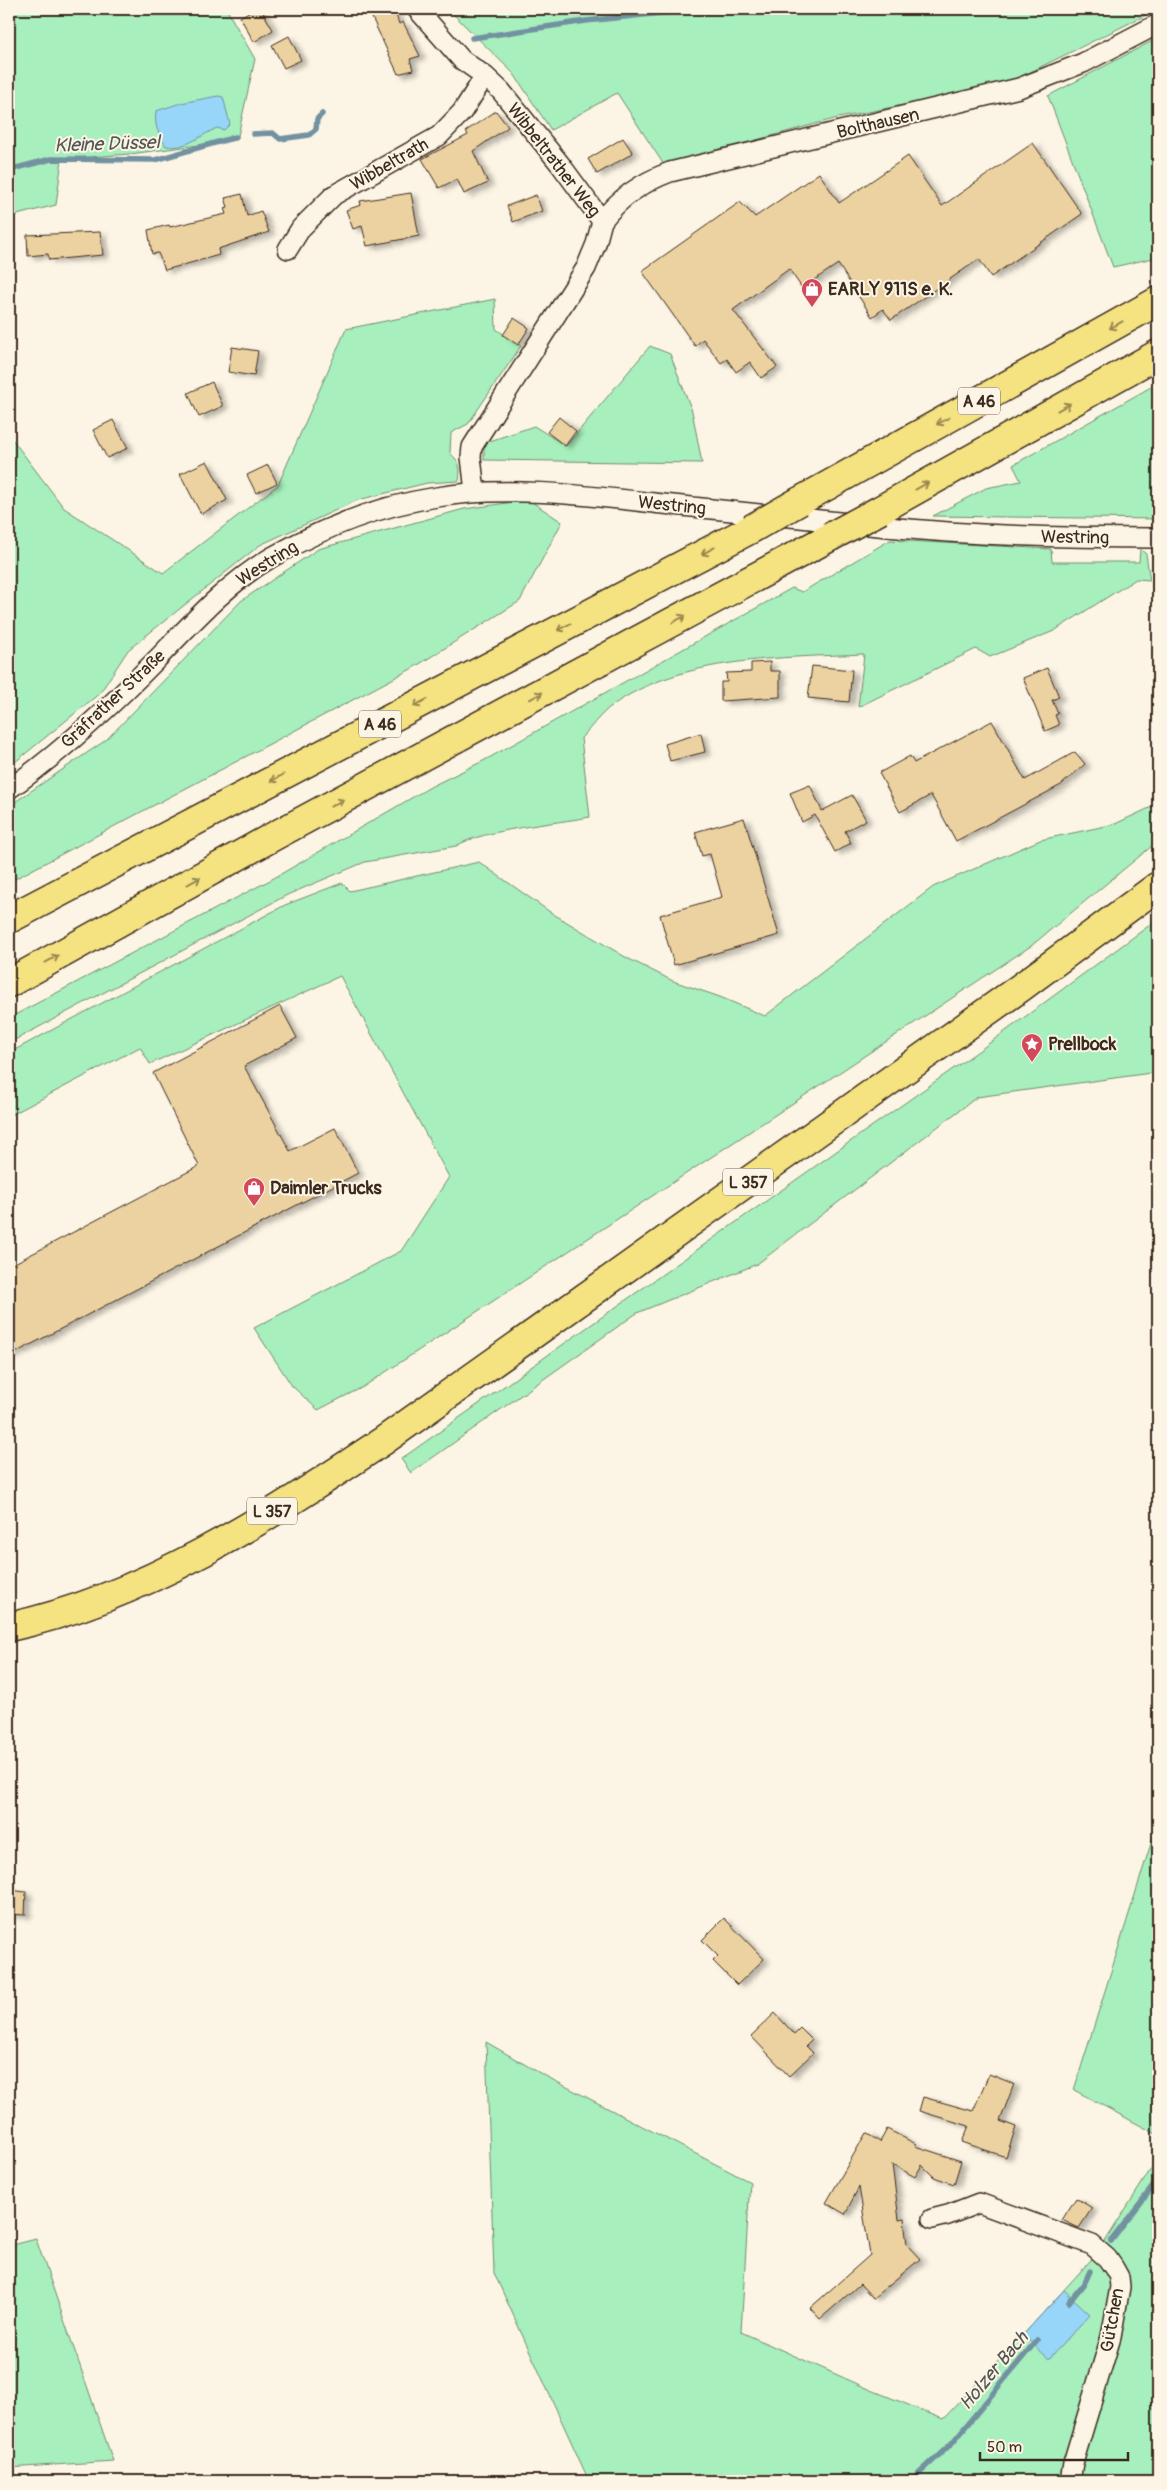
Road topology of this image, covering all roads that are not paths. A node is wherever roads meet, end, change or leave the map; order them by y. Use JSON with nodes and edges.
{"nodes":[{"id":1,"x":417,"y":9,"type":"edge"},
{"id":2,"x":1158,"y":24,"type":"edge"},
{"id":3,"x":485,"y":76,"type":"junction"},
{"id":4,"x":602,"y":221,"type":"junction"},
{"id":5,"x":288,"y":249,"type":"dead end"},
{"id":6,"x":1158,"y":301,"type":"edge"},
{"id":7,"x":1158,"y":354,"type":"edge"},
{"id":8,"x":475,"y":492,"type":"junction"},
{"id":9,"x":1158,"y":538,"type":"edge"},
{"id":10,"x":211,"y":602,"type":"joint"},
{"id":11,"x":9,"y":789,"type":"edge"},
{"id":12,"x":1158,"y":886,"type":"edge"},
{"id":13,"x":9,"y":919,"type":"edge"},
{"id":14,"x":9,"y":983,"type":"edge"},
{"id":15,"x":9,"y":1628,"type":"edge"},
{"id":16,"x":932,"y":2219,"type":"dead end"},
{"id":17,"x":1070,"y":2481,"type":"edge"}],
"edges":[{"from":1,"to":3,"type":"street","name":"Wibbeltrather Weg"},
{"from":2,"to":4,"type":"street","name":"Bolthausen"},
{"from":3,"to":4,"type":"street","name":"Wibbeltrather Weg"},
{"from":3,"to":5,"type":"street","name":"Wibbeltrath"},
{"from":4,"to":8,"type":"street","name":"Wibbeltrather Weg"},
{"from":6,"to":13,"type":"main road","number":"A 46","one_way":true,"bridge":true},
{"from":14,"to":7,"type":"main road","number":"A 46","one_way":true,"bridge":true},
{"from":8,"to":9,"type":"street","name":"Westring"},
{"from":8,"to":10,"type":"street","name":"Westring"},
{"from":10,"to":11,"type":"street","name":"Gräfrather Straße"},
{"from":12,"to":15,"type":"main road","number":"L 357"},
{"from":16,"to":17,"type":"street","name":"Gütchen"}]}
